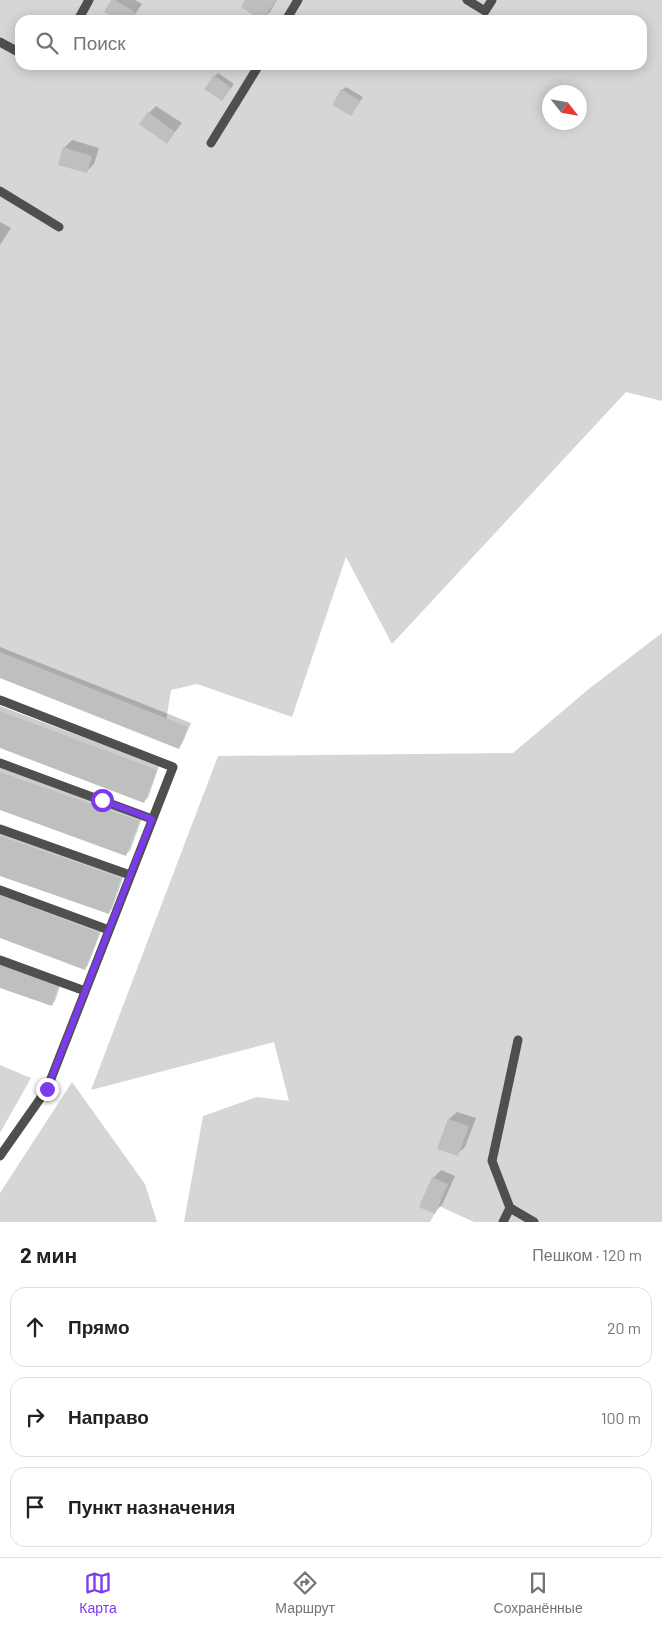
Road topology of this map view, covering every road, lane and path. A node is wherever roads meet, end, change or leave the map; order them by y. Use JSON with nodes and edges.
{"nodes":[{"id":1,"x":89,"y":0,"type":"edge"},
{"id":2,"x":298,"y":0,"type":"edge"},
{"id":3,"x":467,"y":0,"type":"edge"},
{"id":4,"x":492,"y":0,"type":"edge"},
{"id":5,"x":81,"y":15,"type":"edge"},
{"id":6,"x":289,"y":15,"type":"edge"},
{"id":7,"x":0,"y":42,"type":"edge"},
{"id":8,"x":15,"y":50,"type":"edge"},
{"id":9,"x":256,"y":70,"type":"edge"},
{"id":10,"x":211,"y":143,"type":"dead end"},
{"id":11,"x":0,"y":191,"type":"edge"},
{"id":12,"x":59,"y":227,"type":"dead end"},
{"id":13,"x":0,"y":700,"type":"edge"},
{"id":14,"x":0,"y":763,"type":"edge"},
{"id":15,"x":152,"y":819,"type":"junction"},
{"id":16,"x":0,"y":829,"type":"edge"},
{"id":17,"x":130,"y":875,"type":"junction"},
{"id":18,"x":0,"y":890,"type":"edge"},
{"id":19,"x":109,"y":930,"type":"junction"},
{"id":20,"x":0,"y":960,"type":"edge"},
{"id":21,"x":85,"y":991,"type":"junction"},
{"id":22,"x":518,"y":1040,"type":"dead end"},
{"id":23,"x":0,"y":1156,"type":"edge"},
{"id":24,"x":510,"y":1208,"type":"junction"},
{"id":25,"x":502,"y":1222,"type":"edge"},
{"id":26,"x":534,"y":1222,"type":"edge"}],
"edges":[{"from":1,"to":5,"type":"lane"},
{"from":2,"to":6,"type":"lane"},
{"from":3,"to":4,"type":"lane"},
{"from":7,"to":8,"type":"lane"},
{"from":9,"to":10,"type":"lane"},
{"from":11,"to":12,"type":"lane"},
{"from":13,"to":15,"type":"lane"},
{"from":14,"to":15,"type":"lane"},
{"from":15,"to":17,"type":"lane"},
{"from":16,"to":17,"type":"lane"},
{"from":17,"to":19,"type":"lane"},
{"from":18,"to":19,"type":"lane"},
{"from":19,"to":21,"type":"lane"},
{"from":20,"to":21,"type":"lane"},
{"from":21,"to":23,"type":"lane"},
{"from":22,"to":24,"type":"lane"},
{"from":24,"to":25,"type":"lane"},
{"from":24,"to":26,"type":"lane"}]}
